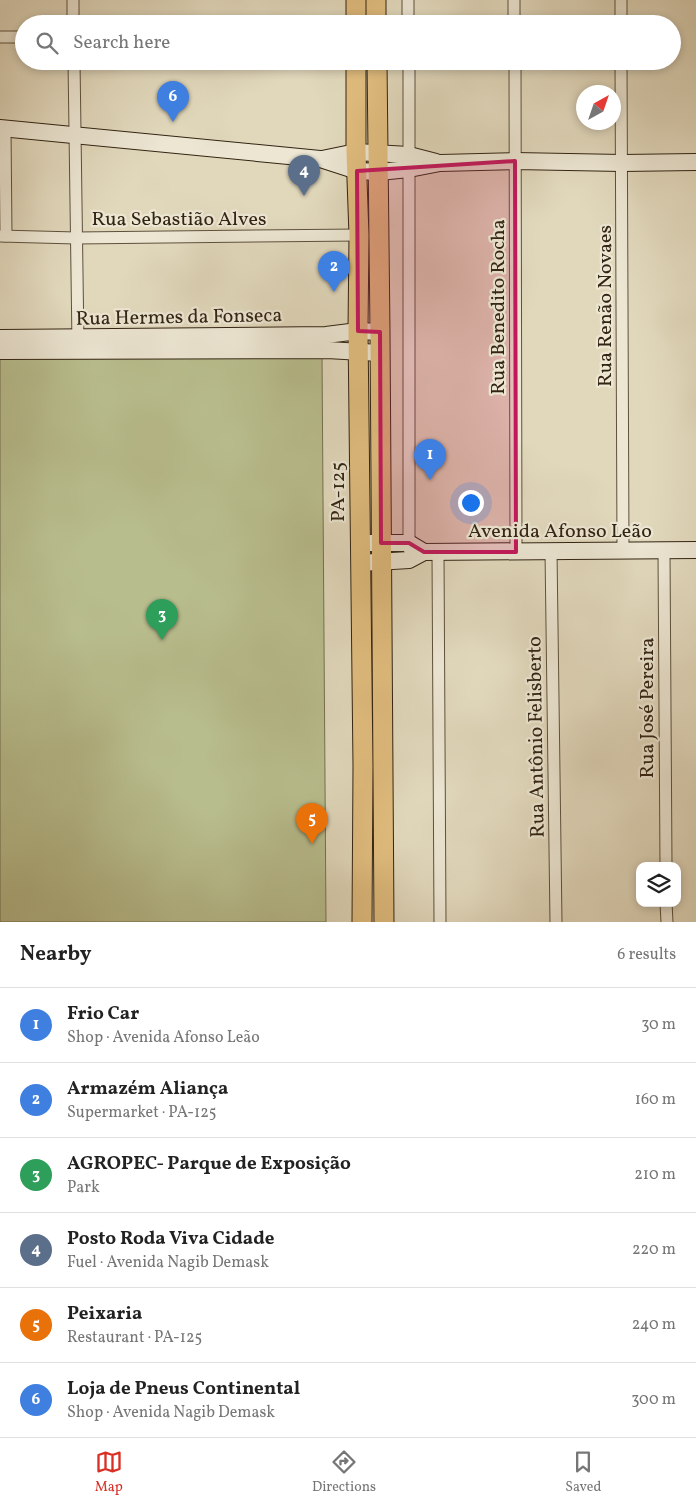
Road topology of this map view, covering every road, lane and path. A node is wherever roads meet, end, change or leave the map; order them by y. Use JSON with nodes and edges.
{"nodes":[{"id":1,"x":73,"y":0,"type":"edge"},
{"id":2,"x":356,"y":0,"type":"edge"},
{"id":3,"x":376,"y":0,"type":"edge"},
{"id":4,"x":408,"y":0,"type":"edge"},
{"id":5,"x":514,"y":0,"type":"edge"},
{"id":6,"x":621,"y":0,"type":"edge"},
{"id":7,"x":73,"y":15,"type":"edge"},
{"id":8,"x":356,"y":15,"type":"edge"},
{"id":9,"x":376,"y":15,"type":"edge"},
{"id":10,"x":408,"y":15,"type":"edge"},
{"id":11,"x":514,"y":15,"type":"edge"},
{"id":12,"x":621,"y":15,"type":"edge"},
{"id":13,"x":0,"y":37,"type":"edge"},
{"id":14,"x":15,"y":37,"type":"edge"},
{"id":15,"x":74,"y":70,"type":"edge"},
{"id":16,"x":356,"y":70,"type":"edge"},
{"id":17,"x":377,"y":70,"type":"edge"},
{"id":18,"x":408,"y":70,"type":"edge"},
{"id":19,"x":515,"y":70,"type":"edge"},
{"id":20,"x":621,"y":70,"type":"edge"},
{"id":21,"x":2,"y":129,"type":"edge"},
{"id":22,"x":75,"y":136,"type":"junction"},
{"id":23,"x":357,"y":162,"type":"junction"},
{"id":24,"x":378,"y":162,"type":"junction"},
{"id":25,"x":409,"y":162,"type":"junction"},
{"id":26,"x":515,"y":162,"type":"junction"},
{"id":27,"x":696,"y":162,"type":"edge"},
{"id":28,"x":622,"y":164,"type":"junction"},
{"id":29,"x":3,"y":236,"type":"edge"},
{"id":30,"x":359,"y":236,"type":"junction"},
{"id":31,"x":76,"y":238,"type":"junction"},
{"id":32,"x":358,"y":331,"type":"junction"},
{"id":33,"x":380,"y":332,"type":"junction"},
{"id":34,"x":0,"y":338,"type":"edge"},
{"id":35,"x":78,"y":344,"type":"junction"},
{"id":36,"x":0,"y":352,"type":"edge"},
{"id":37,"x":359,"y":352,"type":"junction"},
{"id":38,"x":380,"y":353,"type":"junction"},
{"id":39,"x":360,"y":542,"type":"junction"},
{"id":40,"x":381,"y":543,"type":"junction"},
{"id":41,"x":409,"y":543,"type":"junction"},
{"id":42,"x":623,"y":550,"type":"junction"},
{"id":43,"x":664,"y":550,"type":"junction"},
{"id":44,"x":696,"y":550,"type":"edge"},
{"id":45,"x":551,"y":551,"type":"junction"},
{"id":46,"x":431,"y":552,"type":"junction"},
{"id":47,"x":516,"y":552,"type":"junction"},
{"id":48,"x":409,"y":560,"type":"junction"},
{"id":49,"x":360,"y":562,"type":"junction"},
{"id":50,"x":382,"y":562,"type":"junction"},
{"id":51,"x":361,"y":650,"type":"junction"},
{"id":52,"x":381,"y":651,"type":"junction"},
{"id":53,"x":383,"y":765,"type":"junction"},
{"id":54,"x":363,"y":766,"type":"junction"},
{"id":55,"x":666,"y":862,"type":"edge"},
{"id":56,"x":666,"y":907,"type":"edge"},
{"id":57,"x":362,"y":922,"type":"edge"},
{"id":58,"x":384,"y":922,"type":"edge"},
{"id":59,"x":440,"y":922,"type":"edge"},
{"id":60,"x":556,"y":922,"type":"edge"},
{"id":61,"x":667,"y":922,"type":"edge"}],
"edges":[{"from":1,"to":7,"type":"street"},
{"from":2,"to":8,"type":"main road"},
{"from":3,"to":9,"type":"main road"},
{"from":4,"to":10,"type":"street"},
{"from":5,"to":11,"type":"street"},
{"from":6,"to":12,"type":"street"},
{"from":13,"to":14,"type":"street"},
{"from":15,"to":22,"type":"street"},
{"from":16,"to":23,"type":"main road","name":"PA-125","number":"PA-125"},
{"from":17,"to":24,"type":"main road"},
{"from":18,"to":25,"type":"street"},
{"from":19,"to":26,"type":"street","name":"Rua Benedito Rocha"},
{"from":20,"to":28,"type":"street","name":"Rua Renão Novaes"},
{"from":21,"to":22,"type":"street"},
{"from":21,"to":29,"type":"street"},
{"from":22,"to":23,"type":"street"},
{"from":22,"to":31,"type":"street"},
{"from":23,"to":24,"type":"street"},
{"from":23,"to":30,"type":"main road","name":"PA-125","number":"PA-125"},
{"from":24,"to":25,"type":"street"},
{"from":24,"to":33,"type":"main road"},
{"from":25,"to":26,"type":"street"},
{"from":25,"to":41,"type":"street"},
{"from":26,"to":28,"type":"street"},
{"from":26,"to":47,"type":"street","name":"Rua Benedito Rocha"},
{"from":27,"to":28,"type":"street"},
{"from":28,"to":42,"type":"street","name":"Rua Renão Novaes"},
{"from":29,"to":31,"type":"street","name":"Rua Sebastião Alves"},
{"from":30,"to":31,"type":"street","name":"Rua Sebastião Alves"},
{"from":30,"to":32,"type":"main road","name":"PA-125","number":"PA-125"},
{"from":31,"to":35,"type":"street"},
{"from":32,"to":33,"type":"street","name":"Rua Hermes da Fonseca"},
{"from":32,"to":35,"type":"street","name":"Rua Hermes da Fonseca"},
{"from":32,"to":37,"type":"main road","name":"PA-125","number":"PA-125"},
{"from":33,"to":38,"type":"main road"},
{"from":34,"to":35,"type":"street","name":"Rua Hermes da Fonseca"},
{"from":35,"to":36,"type":"street"},
{"from":35,"to":37,"type":"street"},
{"from":37,"to":38,"type":"street"},
{"from":37,"to":39,"type":"main road","name":"PA-125","number":"PA-125"},
{"from":38,"to":40,"type":"main road"},
{"from":39,"to":40,"type":"street"},
{"from":39,"to":49,"type":"main road","name":"PA-125","number":"PA-125"},
{"from":40,"to":41,"type":"street"},
{"from":40,"to":50,"type":"main road"},
{"from":41,"to":46,"type":"street"},
{"from":41,"to":48,"type":"street"},
{"from":42,"to":43,"type":"street","name":"Avenida Afonso Leão"},
{"from":42,"to":45,"type":"street","name":"Avenida Afonso Leão"},
{"from":43,"to":44,"type":"street","name":"Avenida Afonso Leão"},
{"from":43,"to":55,"type":"street","name":"Rua José Pereira"},
{"from":45,"to":47,"type":"street","name":"Avenida Afonso Leão"},
{"from":45,"to":60,"type":"street","name":"Rua Antônio Felisberto"},
{"from":46,"to":47,"type":"street","name":"Avenida Afonso Leão"},
{"from":46,"to":48,"type":"street","name":"Avenida Afonso Leão"},
{"from":46,"to":59,"type":"street"},
{"from":48,"to":50,"type":"street","name":"Avenida Afonso Leão"},
{"from":49,"to":50,"type":"street","name":"Avenida Afonso Leão"},
{"from":49,"to":51,"type":"main road","name":"PA-125","number":"PA-125"},
{"from":50,"to":52,"type":"main road"},
{"from":51,"to":52,"type":"main road"},
{"from":51,"to":54,"type":"main road","name":"PA-125","number":"PA-125"},
{"from":52,"to":53,"type":"main road"},
{"from":53,"to":54,"type":"main road"},
{"from":53,"to":58,"type":"main road"},
{"from":54,"to":57,"type":"main road","name":"PA-125","number":"PA-125"},
{"from":56,"to":61,"type":"street"}]}
